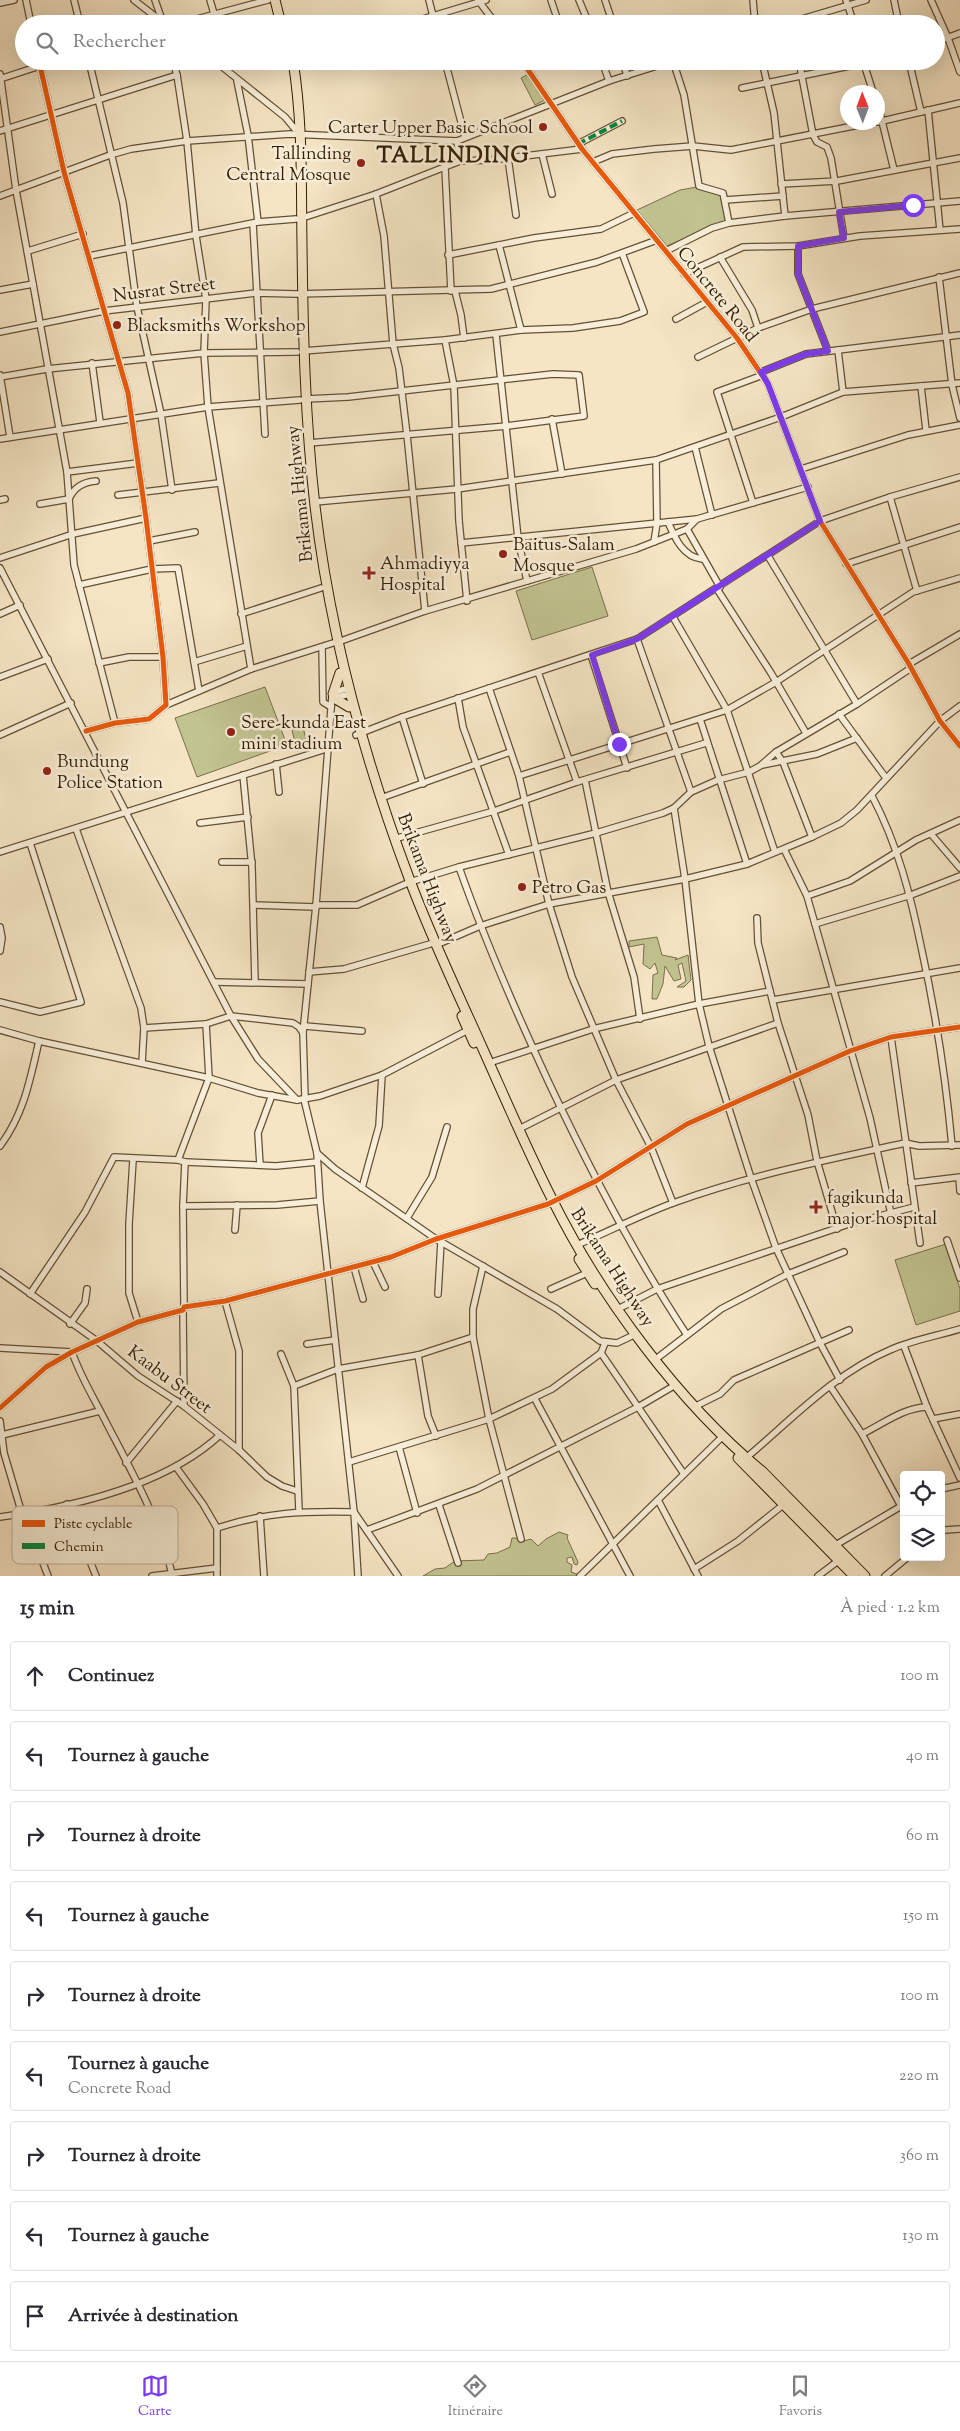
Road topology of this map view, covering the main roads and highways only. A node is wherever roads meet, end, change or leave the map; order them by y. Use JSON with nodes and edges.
{"nodes":[{"id":1,"x":275,"y":0,"type":"edge"},
{"id":2,"x":280,"y":0,"type":"edge"},
{"id":3,"x":278,"y":15,"type":"edge"},
{"id":4,"x":284,"y":15,"type":"edge"},
{"id":5,"x":288,"y":70,"type":"edge"},
{"id":6,"x":294,"y":70,"type":"edge"},
{"id":7,"x":297,"y":133,"type":"junction"},
{"id":8,"x":303,"y":399,"type":"junction"},
{"id":9,"x":335,"y":643,"type":"junction"},
{"id":10,"x":340,"y":673,"type":"junction"},
{"id":11,"x":347,"y":692,"type":"junction"},
{"id":12,"x":349,"y":707,"type":"junction"},
{"id":13,"x":358,"y":734,"type":"junction"},
{"id":14,"x":407,"y":883,"type":"junction"},
{"id":15,"x":433,"y":945,"type":"junction"},
{"id":16,"x":551,"y":1203,"type":"junction"},
{"id":17,"x":634,"y":1335,"type":"junction"},
{"id":18,"x":760,"y":1475,"type":"junction"},
{"id":19,"x":854,"y":1576,"type":"edge"},
{"id":20,"x":865,"y":1576,"type":"edge"}],
"edges":[{"from":1,"to":3,"type":"highway"},
{"from":2,"to":4,"type":"highway"},
{"from":5,"to":7,"type":"highway","name":"Brikama Highway"},
{"from":6,"to":7,"type":"highway","name":"Brikama Highway"},
{"from":7,"to":8,"type":"highway","name":"Brikama Highway"},
{"from":8,"to":9,"type":"highway","name":"Brikama Highway"},
{"from":8,"to":9,"type":"highway","name":"Brikama Highway"},
{"from":9,"to":10,"type":"highway","name":"Brikama Highway"},
{"from":9,"to":11,"type":"highway","name":"Brikama Highway"},
{"from":10,"to":11,"type":"highway","name":"Brikama Highway"},
{"from":10,"to":12,"type":"highway"},
{"from":11,"to":12,"type":"highway","name":"Brikama Highway"},
{"from":11,"to":13,"type":"highway","name":"Brikama Highway"},
{"from":12,"to":13,"type":"highway","name":"Brikama Highway"},
{"from":13,"to":14,"type":"highway","name":"Brikama Highway"},
{"from":13,"to":14,"type":"highway","name":"Brikama Highway"},
{"from":14,"to":15,"type":"highway","name":"Brikama Highway"},
{"from":15,"to":16,"type":"highway","name":"Brikama Highway"},
{"from":15,"to":16,"type":"highway","name":"Brikama Highway"},
{"from":16,"to":17,"type":"highway","name":"Brikama Highway"},
{"from":16,"to":17,"type":"highway","name":"Brikama Highway"},
{"from":17,"to":18,"type":"highway","name":"Brikama Highway"},
{"from":17,"to":18,"type":"highway","name":"Brikama Highway"},
{"from":18,"to":19,"type":"highway","name":"Brikama Highway"},
{"from":18,"to":20,"type":"highway","name":"Brikama Highway"}]}
